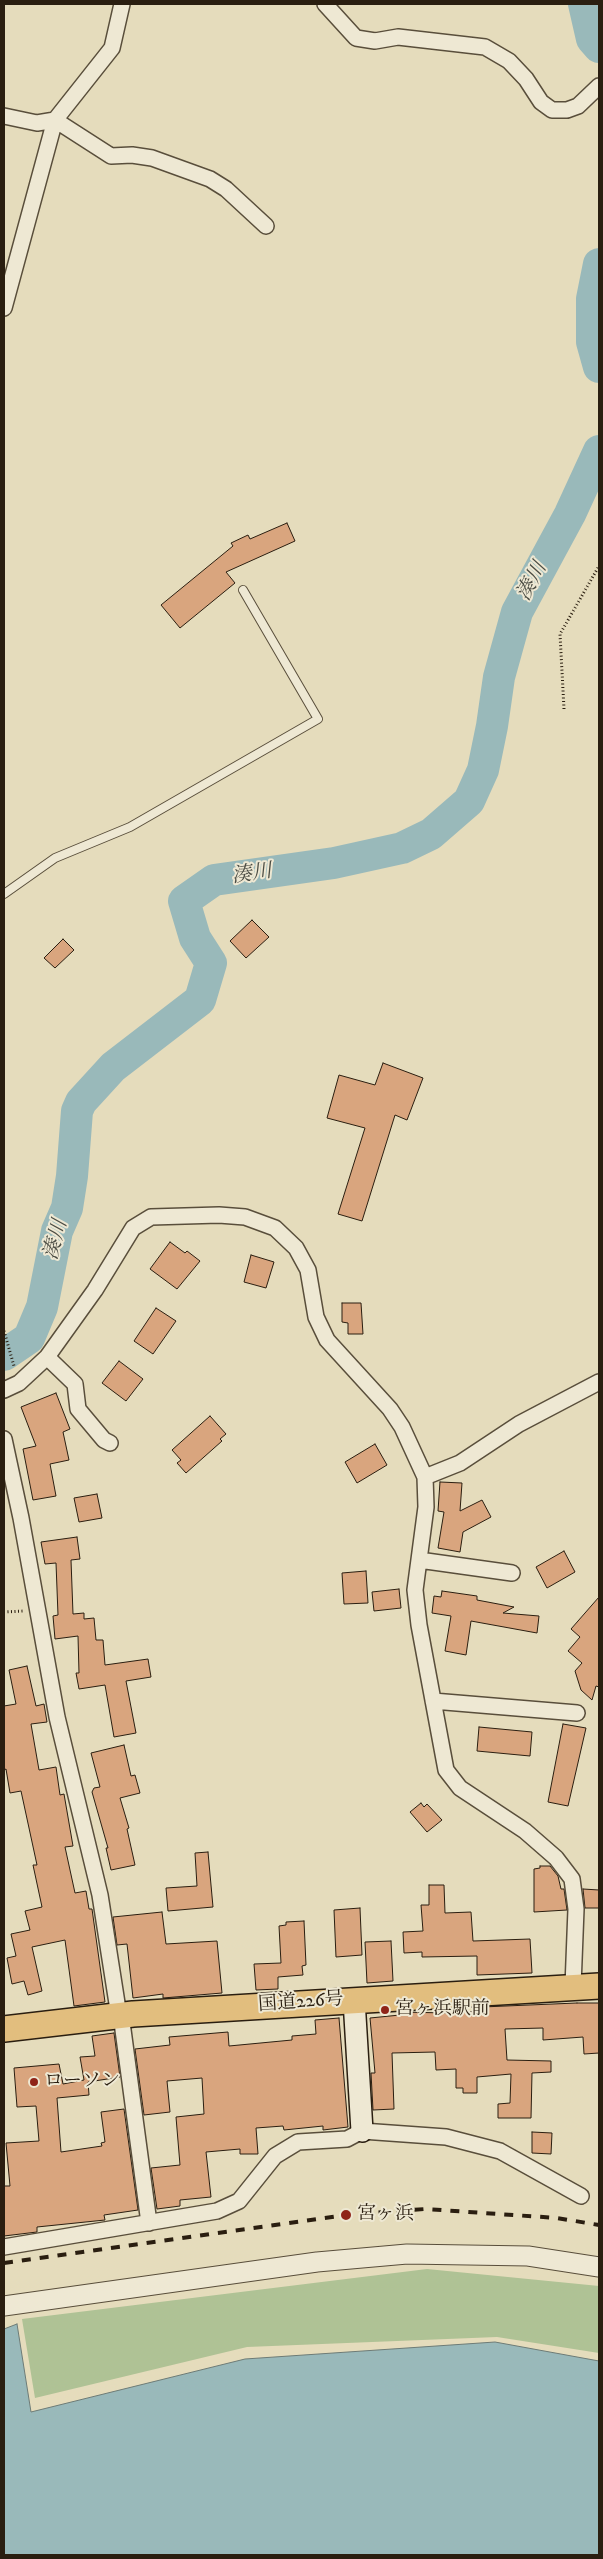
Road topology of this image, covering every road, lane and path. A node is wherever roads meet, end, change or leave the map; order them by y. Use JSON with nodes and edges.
{"nodes":[{"id":1,"x":122,"y":4,"type":"edge"},
{"id":2,"x":325,"y":4,"type":"edge"},
{"id":3,"x":599,"y":86,"type":"edge"},
{"id":4,"x":4,"y":116,"type":"edge"},
{"id":5,"x":55,"y":120,"type":"junction"},
{"id":6,"x":266,"y":226,"type":"dead end"},
{"id":7,"x":4,"y":308,"type":"edge"},
{"id":8,"x":599,"y":566,"type":"edge"},
{"id":9,"x":243,"y":590,"type":"dead end"},
{"id":10,"x":564,"y":709,"type":"dead end"},
{"id":11,"x":4,"y":894,"type":"edge"},
{"id":12,"x":4,"y":1331,"type":"edge"},
{"id":13,"x":46,"y":1357,"type":"junction"},
{"id":14,"x":599,"y":1382,"type":"edge"},
{"id":15,"x":19,"y":1383,"type":"junction"},
{"id":16,"x":4,"y":1390,"type":"edge"},
{"id":17,"x":4,"y":1440,"type":"edge"},
{"id":18,"x":110,"y":1443,"type":"dead end"},
{"id":19,"x":425,"y":1476,"type":"junction"},
{"id":20,"x":419,"y":1560,"type":"junction"},
{"id":21,"x":512,"y":1573,"type":"dead end"},
{"id":22,"x":433,"y":1701,"type":"junction"},
{"id":23,"x":577,"y":1712,"type":"dead end"},
{"id":24,"x":573,"y":1986,"type":"junction"},
{"id":25,"x":599,"y":1986,"type":"edge"},
{"id":26,"x":354,"y":2000,"type":"junction"},
{"id":27,"x":120,"y":2016,"type":"junction"},
{"id":28,"x":4,"y":2029,"type":"edge"},
{"id":29,"x":362,"y":2131,"type":"junction"},
{"id":30,"x":581,"y":2196,"type":"dead end"},
{"id":31,"x":149,"y":2222,"type":"junction"},
{"id":32,"x":4,"y":2247,"type":"edge"},
{"id":33,"x":599,"y":2267,"type":"edge"},
{"id":34,"x":4,"y":2306,"type":"edge"}],
"edges":[{"from":1,"to":5,"type":"street"},
{"from":2,"to":3,"type":"street"},
{"from":4,"to":5,"type":"street"},
{"from":5,"to":6,"type":"street"},
{"from":5,"to":7,"type":"street"},
{"from":8,"to":10,"type":"path"},
{"from":9,"to":11,"type":"lane"},
{"from":12,"to":15,"type":"path"},
{"from":13,"to":15,"type":"street"},
{"from":13,"to":18,"type":"street"},
{"from":13,"to":19,"type":"street"},
{"from":14,"to":19,"type":"street"},
{"from":15,"to":16,"type":"street"},
{"from":17,"to":27,"type":"street"},
{"from":19,"to":20,"type":"street"},
{"from":20,"to":21,"type":"street"},
{"from":20,"to":22,"type":"street"},
{"from":22,"to":23,"type":"street"},
{"from":22,"to":24,"type":"street"},
{"from":24,"to":25,"type":"highway","name":"国道226号"},
{"from":24,"to":26,"type":"highway","name":"国道226号"},
{"from":26,"to":27,"type":"highway","name":"国道226号"},
{"from":26,"to":29,"type":"main road"},
{"from":27,"to":28,"type":"highway","name":"国道226号"},
{"from":27,"to":31,"type":"street"},
{"from":29,"to":30,"type":"street"},
{"from":29,"to":31,"type":"street"},
{"from":31,"to":32,"type":"street"},
{"from":33,"to":34,"type":"street"}]}
